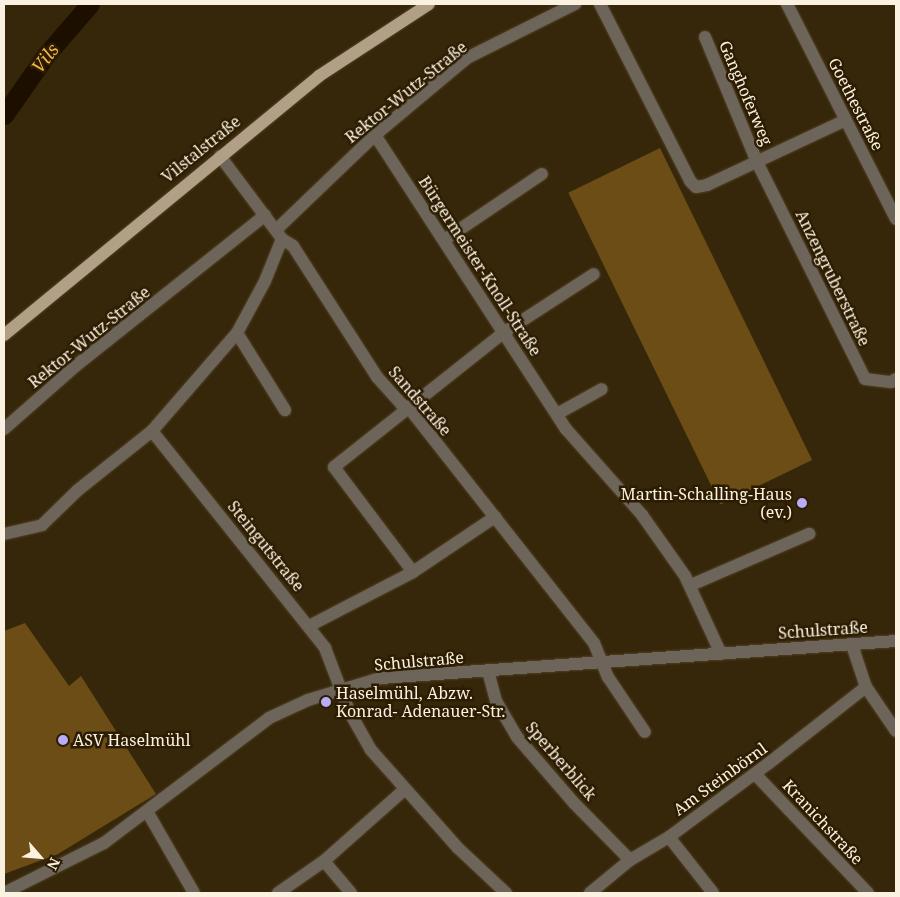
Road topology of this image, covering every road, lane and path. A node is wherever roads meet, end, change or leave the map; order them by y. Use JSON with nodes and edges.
{"nodes":[{"id":1,"x":430,"y":4,"type":"edge"},
{"id":2,"x":575,"y":4,"type":"edge"},
{"id":3,"x":600,"y":4,"type":"edge"},
{"id":4,"x":787,"y":4,"type":"edge"},
{"id":5,"x":705,"y":37,"type":"dead end"},
{"id":6,"x":846,"y":120,"type":"junction"},
{"id":7,"x":375,"y":136,"type":"junction"},
{"id":8,"x":220,"y":156,"type":"junction"},
{"id":9,"x":757,"y":162,"type":"junction"},
{"id":10,"x":542,"y":174,"type":"dead end"},
{"id":11,"x":265,"y":216,"type":"junction"},
{"id":12,"x":896,"y":219,"type":"edge"},
{"id":13,"x":279,"y":235,"type":"junction"},
{"id":14,"x":444,"y":240,"type":"junction"},
{"id":15,"x":594,"y":274,"type":"dead end"},
{"id":16,"x":236,"y":333,"type":"junction"},
{"id":17,"x":503,"y":333,"type":"junction"},
{"id":18,"x":4,"y":335,"type":"edge"},
{"id":19,"x":896,"y":379,"type":"edge"},
{"id":20,"x":602,"y":389,"type":"dead end"},
{"id":21,"x":409,"y":408,"type":"junction"},
{"id":22,"x":285,"y":410,"type":"dead end"},
{"id":23,"x":557,"y":414,"type":"junction"},
{"id":24,"x":4,"y":429,"type":"edge"},
{"id":25,"x":152,"y":431,"type":"junction"},
{"id":26,"x":495,"y":517,"type":"junction"},
{"id":27,"x":4,"y":534,"type":"edge"},
{"id":28,"x":809,"y":534,"type":"dead end"},
{"id":29,"x":413,"y":572,"type":"junction"},
{"id":30,"x":691,"y":585,"type":"junction"},
{"id":31,"x":309,"y":626,"type":"junction"},
{"id":32,"x":896,"y":641,"type":"edge"},
{"id":33,"x":852,"y":644,"type":"junction"},
{"id":34,"x":721,"y":654,"type":"junction"},
{"id":35,"x":604,"y":664,"type":"junction"},
{"id":36,"x":488,"y":671,"type":"junction"},
{"id":37,"x":866,"y":687,"type":"junction"},
{"id":38,"x":342,"y":690,"type":"junction"},
{"id":39,"x":896,"y":731,"type":"edge"},
{"id":40,"x":645,"y":732,"type":"dead end"},
{"id":41,"x":755,"y":774,"type":"junction"},
{"id":42,"x":404,"y":790,"type":"junction"},
{"id":43,"x":148,"y":813,"type":"junction"},
{"id":44,"x":669,"y":836,"type":"junction"},
{"id":45,"x":324,"y":860,"type":"junction"},
{"id":46,"x":630,"y":860,"type":"junction"},
{"id":47,"x":4,"y":893,"type":"edge"},
{"id":48,"x":194,"y":893,"type":"edge"},
{"id":49,"x":278,"y":893,"type":"edge"},
{"id":50,"x":351,"y":893,"type":"edge"},
{"id":51,"x":506,"y":893,"type":"edge"},
{"id":52,"x":590,"y":893,"type":"edge"},
{"id":53,"x":714,"y":893,"type":"edge"},
{"id":54,"x":868,"y":893,"type":"edge"}],
"edges":[{"from":1,"to":8,"type":"main road","name":"Vilstalstraße"},
{"from":2,"to":7,"type":"street","name":"Rektor-Wutz-Straße"},
{"from":3,"to":9,"type":"street"},
{"from":4,"to":6,"type":"street","name":"Goethestraße"},
{"from":5,"to":9,"type":"street","name":"Ganghoferweg"},
{"from":6,"to":9,"type":"street"},
{"from":6,"to":12,"type":"street","name":"Goethestraße"},
{"from":7,"to":13,"type":"street","name":"Rektor-Wutz-Straße"},
{"from":7,"to":14,"type":"street","name":"Bürgermeister-Knoll-Straße"},
{"from":8,"to":11,"type":"street","name":"Sandstraße"},
{"from":8,"to":18,"type":"main road","name":"Vilstalstraße"},
{"from":9,"to":19,"type":"street","name":"Anzengruberstraße"},
{"from":10,"to":14,"type":"street"},
{"from":11,"to":13,"type":"street","name":"Sandstraße"},
{"from":11,"to":24,"type":"street","name":"Rektor-Wutz-Straße"},
{"from":13,"to":16,"type":"street"},
{"from":13,"to":21,"type":"street","name":"Sandstraße"},
{"from":14,"to":17,"type":"street","name":"Bürgermeister-Knoll-Straße"},
{"from":15,"to":17,"type":"street"},
{"from":16,"to":22,"type":"street"},
{"from":16,"to":25,"type":"street"},
{"from":17,"to":21,"type":"street"},
{"from":17,"to":23,"type":"street","name":"Bürgermeister-Knoll-Straße"},
{"from":20,"to":23,"type":"street"},
{"from":21,"to":26,"type":"street","name":"Sandstraße"},
{"from":21,"to":29,"type":"street"},
{"from":23,"to":30,"type":"street","name":"Bürgermeister-Knoll-Straße"},
{"from":25,"to":27,"type":"street"},
{"from":25,"to":31,"type":"street","name":"Steingutstraße"},
{"from":26,"to":29,"type":"street"},
{"from":26,"to":35,"type":"street","name":"Sandstraße"},
{"from":28,"to":30,"type":"street"},
{"from":29,"to":31,"type":"street"},
{"from":30,"to":34,"type":"street","name":"Bürgermeister-Knoll-Straße"},
{"from":31,"to":38,"type":"street","name":"Steingutstraße"},
{"from":32,"to":33,"type":"street","name":"Schulstraße"},
{"from":33,"to":34,"type":"street","name":"Schulstraße"},
{"from":33,"to":37,"type":"street"},
{"from":34,"to":35,"type":"street","name":"Schulstraße"},
{"from":35,"to":36,"type":"street","name":"Schulstraße"},
{"from":35,"to":40,"type":"street","name":"Sandstraße"},
{"from":36,"to":38,"type":"street","name":"Schulstraße"},
{"from":36,"to":46,"type":"street","name":"Sperberblick"},
{"from":37,"to":39,"type":"street"},
{"from":37,"to":41,"type":"street","name":"Am Steinbörnl"},
{"from":38,"to":42,"type":"street","name":"Steingutstraße"},
{"from":38,"to":43,"type":"street","name":"Schulstraße"},
{"from":41,"to":44,"type":"street","name":"Am Steinbörnl"},
{"from":41,"to":54,"type":"street","name":"Kranichstraße"},
{"from":42,"to":45,"type":"street"},
{"from":42,"to":51,"type":"street","name":"Steingutstraße"},
{"from":43,"to":47,"type":"street","name":"Schulstraße"},
{"from":43,"to":48,"type":"street"},
{"from":44,"to":46,"type":"street","name":"Am Steinbörnl"},
{"from":44,"to":53,"type":"street"},
{"from":45,"to":49,"type":"street"},
{"from":45,"to":50,"type":"street"},
{"from":46,"to":52,"type":"street","name":"Am Steinbörnl"}]}
